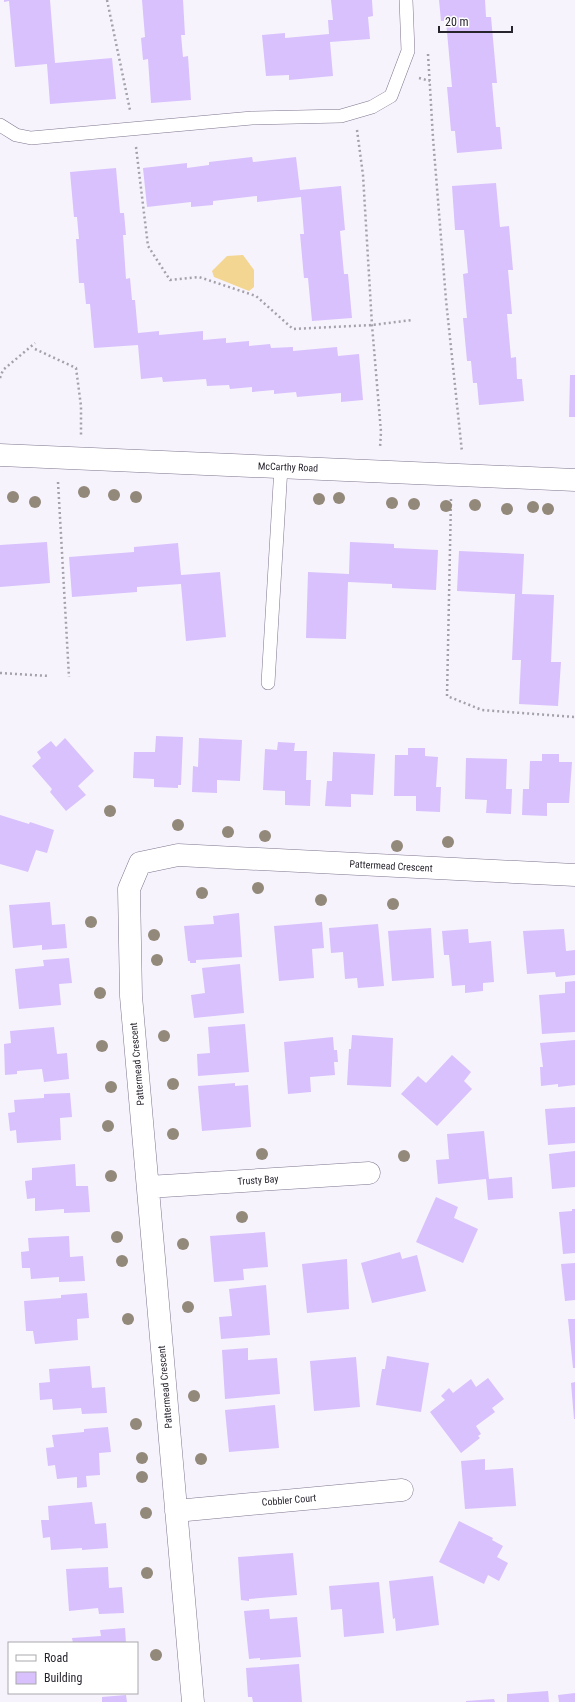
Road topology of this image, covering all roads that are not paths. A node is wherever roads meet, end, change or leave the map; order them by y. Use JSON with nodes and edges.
{"nodes":[{"id":1,"x":406,"y":0,"type":"edge"},
{"id":2,"x":0,"y":125,"type":"edge"},
{"id":3,"x":0,"y":455,"type":"edge"},
{"id":4,"x":281,"y":467,"type":"junction"},
{"id":5,"x":575,"y":480,"type":"edge"},
{"id":6,"x":268,"y":683,"type":"dead end"},
{"id":7,"x":575,"y":875,"type":"edge"},
{"id":8,"x":369,"y":1173,"type":"dead end"},
{"id":9,"x":148,"y":1187,"type":"junction"},
{"id":10,"x":402,"y":1490,"type":"dead end"},
{"id":11,"x":176,"y":1511,"type":"junction"},
{"id":12,"x":193,"y":1702,"type":"edge"}],
"edges":[{"from":1,"to":2,"type":"lane"},
{"from":3,"to":4,"type":"street","name":"McCarthy Road"},
{"from":4,"to":5,"type":"street","name":"McCarthy Road"},
{"from":4,"to":6,"type":"lane"},
{"from":7,"to":9,"type":"street","name":"Pattermead Crescent"},
{"from":8,"to":9,"type":"street","name":"Trusty Bay"},
{"from":9,"to":11,"type":"street","name":"Pattermead Crescent"},
{"from":10,"to":11,"type":"street","name":"Cobbler Court"},
{"from":11,"to":12,"type":"street","name":"Pattermead Crescent"}]}
